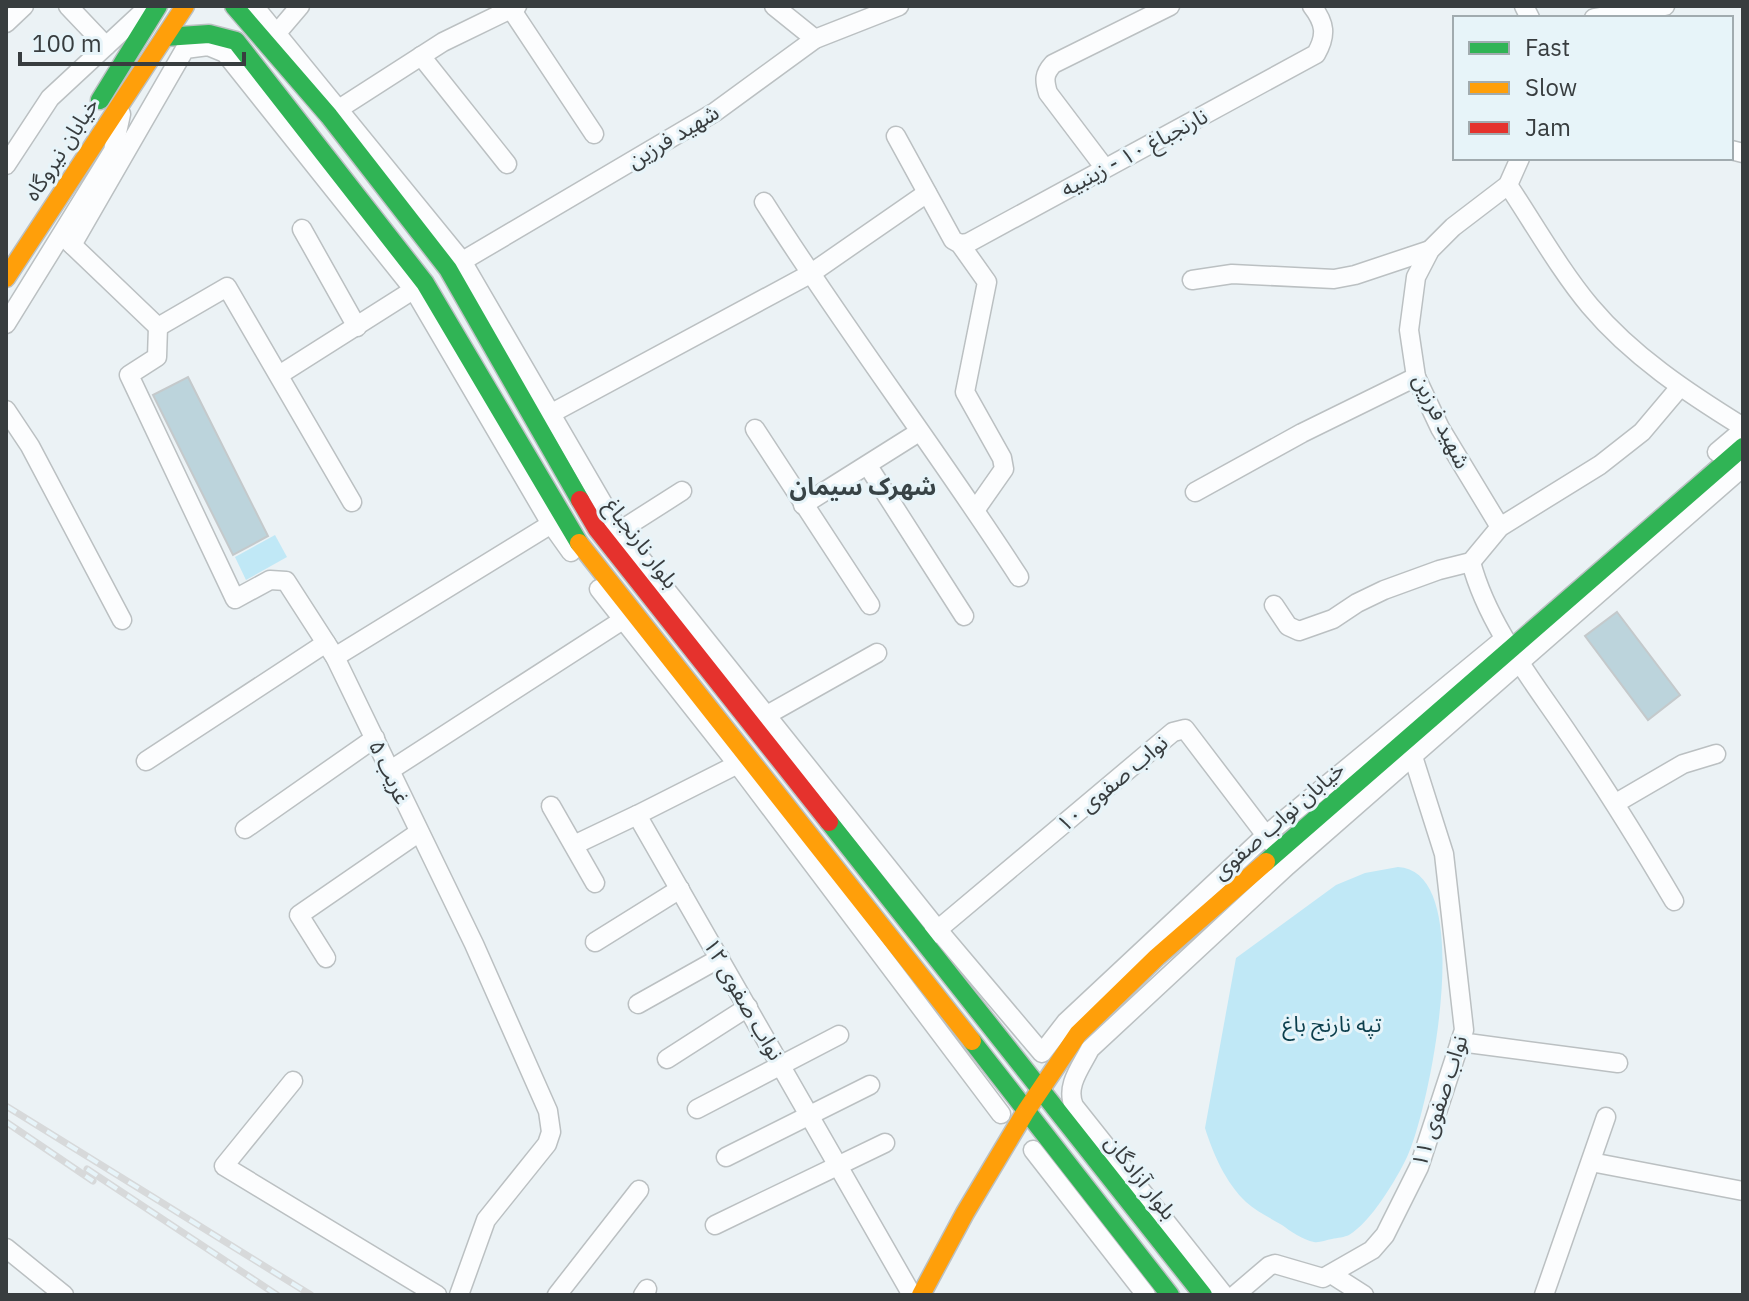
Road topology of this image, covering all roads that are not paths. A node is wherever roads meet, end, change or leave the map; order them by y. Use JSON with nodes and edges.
{"nodes":[{"id":1,"x":24,"y":6,"type":"edge"},
{"id":2,"x":68,"y":6,"type":"edge"},
{"id":3,"x":149,"y":6,"type":"edge"},
{"id":4,"x":158,"y":6,"type":"edge"},
{"id":5,"x":185,"y":6,"type":"edge"},
{"id":6,"x":234,"y":6,"type":"edge"},
{"id":7,"x":254,"y":6,"type":"edge"},
{"id":8,"x":300,"y":6,"type":"edge"},
{"id":9,"x":774,"y":6,"type":"edge"},
{"id":10,"x":899,"y":6,"type":"edge"},
{"id":11,"x":1170,"y":6,"type":"edge"},
{"id":12,"x":1312,"y":6,"type":"edge"},
{"id":13,"x":1667,"y":6,"type":"edge"},
{"id":14,"x":514,"y":8,"type":"edge"},
{"id":15,"x":1606,"y":16,"type":"edge"},
{"id":16,"x":6,"y":23,"type":"edge"},
{"id":17,"x":165,"y":37,"type":"junction"},
{"id":18,"x":272,"y":39,"type":"junction"},
{"id":19,"x":815,"y":39,"type":"junction"},
{"id":20,"x":106,"y":46,"type":"junction"},
{"id":21,"x":421,"y":56,"type":"junction"},
{"id":22,"x":125,"y":95,"type":"junction"},
{"id":23,"x":334,"y":113,"type":"junction"},
{"id":24,"x":594,"y":134,"type":"dead end"},
{"id":25,"x":896,"y":136,"type":"dead end"},
{"id":26,"x":1519,"y":160,"type":"edge"},
{"id":27,"x":507,"y":164,"type":"dead end"},
{"id":28,"x":6,"y":165,"type":"edge"},
{"id":29,"x":1104,"y":167,"type":"junction"},
{"id":30,"x":1508,"y":185,"type":"junction"},
{"id":31,"x":927,"y":193,"type":"junction"},
{"id":32,"x":764,"y":202,"type":"dead end"},
{"id":33,"x":302,"y":229,"type":"dead end"},
{"id":34,"x":67,"y":240,"type":"junction"},
{"id":35,"x":960,"y":244,"type":"junction"},
{"id":36,"x":1430,"y":250,"type":"junction"},
{"id":37,"x":6,"y":251,"type":"edge"},
{"id":38,"x":455,"y":265,"type":"junction"},
{"id":39,"x":810,"y":274,"type":"junction"},
{"id":40,"x":6,"y":278,"type":"edge"},
{"id":41,"x":1192,"y":280,"type":"dead end"},
{"id":42,"x":420,"y":286,"type":"junction"},
{"id":43,"x":6,"y":324,"type":"edge"},
{"id":44,"x":158,"y":327,"type":"junction"},
{"id":45,"x":357,"y":327,"type":"junction"},
{"id":46,"x":279,"y":375,"type":"junction"},
{"id":47,"x":1416,"y":377,"type":"junction"},
{"id":48,"x":1680,"y":387,"type":"junction"},
{"id":49,"x":6,"y":410,"type":"edge"},
{"id":50,"x":542,"y":418,"type":"junction"},
{"id":51,"x":1743,"y":428,"type":"edge"},
{"id":52,"x":755,"y":429,"type":"dead end"},
{"id":53,"x":919,"y":432,"type":"junction"},
{"id":54,"x":1743,"y":447,"type":"edge"},
{"id":55,"x":868,"y":466,"type":"junction"},
{"id":56,"x":1743,"y":467,"type":"edge"},
{"id":57,"x":682,"y":491,"type":"dead end"},
{"id":58,"x":1195,"y":492,"type":"dead end"},
{"id":59,"x":352,"y":502,"type":"dead end"},
{"id":60,"x":803,"y":505,"type":"junction"},
{"id":61,"x":976,"y":509,"type":"junction"},
{"id":62,"x":557,"y":520,"type":"junction"},
{"id":63,"x":1500,"y":527,"type":"junction"},
{"id":64,"x":613,"y":536,"type":"junction"},
{"id":65,"x":1471,"y":562,"type":"junction"},
{"id":66,"x":1019,"y":577,"type":"dead end"},
{"id":67,"x":654,"y":598,"type":"junction"},
{"id":68,"x":870,"y":605,"type":"dead end"},
{"id":69,"x":1274,"y":605,"type":"dead end"},
{"id":70,"x":629,"y":616,"type":"junction"},
{"id":71,"x":964,"y":616,"type":"dead end"},
{"id":72,"x":122,"y":620,"type":"dead end"},
{"id":73,"x":1512,"y":649,"type":"junction"},
{"id":74,"x":331,"y":650,"type":"junction"},
{"id":75,"x":877,"y":653,"type":"dead end"},
{"id":76,"x":760,"y":720,"type":"junction"},
{"id":77,"x":375,"y":738,"type":"junction"},
{"id":78,"x":1410,"y":748,"type":"junction"},
{"id":79,"x":1716,"y":754,"type":"dead end"},
{"id":80,"x":146,"y":761,"type":"dead end"},
{"id":81,"x":744,"y":762,"type":"junction"},
{"id":82,"x":389,"y":771,"type":"junction"},
{"id":83,"x":1616,"y":803,"type":"junction"},
{"id":84,"x":551,"y":806,"type":"dead end"},
{"id":85,"x":637,"y":815,"type":"junction"},
{"id":86,"x":245,"y":829,"type":"dead end"},
{"id":87,"x":418,"y":833,"type":"junction"},
{"id":88,"x":1266,"y":835,"type":"junction"},
{"id":89,"x":574,"y":845,"type":"junction"},
{"id":90,"x":1278,"y":851,"type":"junction"},
{"id":91,"x":595,"y":883,"type":"dead end"},
{"id":92,"x":680,"y":889,"type":"junction"},
{"id":93,"x":1674,"y":901,"type":"dead end"},
{"id":94,"x":931,"y":936,"type":"junction"},
{"id":95,"x":595,"y":942,"type":"dead end"},
{"id":96,"x":326,"y":958,"type":"dead end"},
{"id":97,"x":720,"y":958,"type":"junction"},
{"id":98,"x":638,"y":1004,"type":"dead end"},
{"id":99,"x":748,"y":1007,"type":"junction"},
{"id":100,"x":839,"y":1035,"type":"dead end"},
{"id":101,"x":1460,"y":1042,"type":"junction"},
{"id":102,"x":667,"y":1059,"type":"dead end"},
{"id":103,"x":1618,"y":1063,"type":"dead end"},
{"id":104,"x":781,"y":1064,"type":"junction"},
{"id":105,"x":293,"y":1081,"type":"dead end"},
{"id":106,"x":870,"y":1085,"type":"dead end"},
{"id":107,"x":1041,"y":1089,"type":"junction"},
{"id":108,"x":697,"y":1109,"type":"dead end"},
{"id":109,"x":1026,"y":1111,"type":"junction"},
{"id":110,"x":1001,"y":1114,"type":"dead end"},
{"id":111,"x":811,"y":1115,"type":"junction"},
{"id":112,"x":1606,"y":1117,"type":"dead end"},
{"id":113,"x":885,"y":1143,"type":"dead end"},
{"id":114,"x":1041,"y":1145,"type":"junction"},
{"id":115,"x":726,"y":1157,"type":"dead end"},
{"id":116,"x":1591,"y":1162,"type":"junction"},
{"id":117,"x":839,"y":1165,"type":"junction"},
{"id":118,"x":639,"y":1190,"type":"dead end"},
{"id":119,"x":1743,"y":1191,"type":"edge"},
{"id":120,"x":715,"y":1225,"type":"dead end"},
{"id":121,"x":6,"y":1248,"type":"edge"},
{"id":122,"x":1108,"y":1248,"type":"junction"},
{"id":123,"x":1331,"y":1274,"type":"junction"},
{"id":124,"x":1551,"y":1293,"type":"edge"},
{"id":125,"x":64,"y":1295,"type":"edge"},
{"id":126,"x":437,"y":1295,"type":"edge"},
{"id":127,"x":459,"y":1295,"type":"edge"},
{"id":128,"x":557,"y":1295,"type":"edge"},
{"id":129,"x":912,"y":1295,"type":"edge"},
{"id":130,"x":921,"y":1295,"type":"edge"},
{"id":131,"x":1135,"y":1295,"type":"edge"},
{"id":132,"x":1146,"y":1295,"type":"edge"},
{"id":133,"x":1170,"y":1295,"type":"edge"},
{"id":134,"x":1203,"y":1295,"type":"edge"},
{"id":135,"x":1224,"y":1295,"type":"edge"},
{"id":136,"x":1235,"y":1295,"type":"edge"},
{"id":137,"x":1364,"y":1295,"type":"edge"}],
"edges":[{"from":1,"to":16,"type":"street"},
{"from":2,"to":20,"type":"street"},
{"from":3,"to":20,"type":"street"},
{"from":4,"to":37,"type":"main road","name":"خیابان نیروگاه"},
{"from":5,"to":17,"type":"main road","name":"خیابان نیروگاه"},
{"from":6,"to":18,"type":"main road","name":"بلوار نارنجباغ"},
{"from":7,"to":18,"type":"street"},
{"from":8,"to":18,"type":"street"},
{"from":9,"to":19,"type":"street"},
{"from":10,"to":19,"type":"street","name":"شهید فرزین"},
{"from":11,"to":29,"type":"street"},
{"from":12,"to":29,"type":"street","name":"نارنجباغ ۱۰ - زینبیه"},
{"from":13,"to":15,"type":"street"},
{"from":14,"to":21,"type":"street"},
{"from":14,"to":24,"type":"street"},
{"from":17,"to":22,"type":"main road","name":"خیابان نیروگاه"},
{"from":17,"to":42,"type":"main road"},
{"from":18,"to":23,"type":"main road","name":"بلوار نارنجباغ"},
{"from":19,"to":38,"type":"street","name":"شهید فرزین"},
{"from":20,"to":28,"type":"street"},
{"from":21,"to":23,"type":"street"},
{"from":21,"to":27,"type":"street"},
{"from":22,"to":34,"type":"street"},
{"from":22,"to":40,"type":"main road","name":"خیابان نیروگاه"},
{"from":23,"to":38,"type":"main road","name":"بلوار نارنجباغ"},
{"from":25,"to":31,"type":"street"},
{"from":26,"to":30,"type":"street","name":"شهید فرزین"},
{"from":29,"to":35,"type":"street","name":"نارنجباغ ۱۰ - زینبیه"},
{"from":30,"to":36,"type":"street","name":"شهید فرزین"},
{"from":30,"to":48,"type":"street"},
{"from":31,"to":35,"type":"street"},
{"from":31,"to":39,"type":"street"},
{"from":32,"to":39,"type":"street"},
{"from":33,"to":45,"type":"street"},
{"from":34,"to":42,"type":"street"},
{"from":34,"to":43,"type":"street"},
{"from":34,"to":44,"type":"street"},
{"from":35,"to":61,"type":"street"},
{"from":36,"to":41,"type":"street"},
{"from":36,"to":47,"type":"street","name":"شهید فرزین"},
{"from":38,"to":42,"type":"street","name":"شهید فرزین"},
{"from":38,"to":50,"type":"main road","name":"بلوار نارنجباغ"},
{"from":39,"to":50,"type":"street"},
{"from":39,"to":53,"type":"street"},
{"from":42,"to":45,"type":"street","name":"شهید فرزین"},
{"from":42,"to":62,"type":"main road"},
{"from":44,"to":46,"type":"street"},
{"from":44,"to":74,"type":"street","name":"غریب ۵"},
{"from":45,"to":46,"type":"street","name":"شهید فرزین"},
{"from":46,"to":59,"type":"street"},
{"from":47,"to":58,"type":"street"},
{"from":47,"to":63,"type":"street","name":"شهید فرزین"},
{"from":48,"to":51,"type":"street"},
{"from":48,"to":63,"type":"street"},
{"from":49,"to":72,"type":"street"},
{"from":50,"to":64,"type":"main road","name":"بلوار نارنجباغ"},
{"from":51,"to":73,"type":"street"},
{"from":52,"to":60,"type":"street"},
{"from":53,"to":55,"type":"street"},
{"from":53,"to":61,"type":"street"},
{"from":54,"to":73,"type":"main road","name":"خیابان نواب صفوی"},
{"from":55,"to":60,"type":"street"},
{"from":55,"to":71,"type":"street"},
{"from":56,"to":73,"type":"street"},
{"from":57,"to":64,"type":"street"},
{"from":60,"to":68,"type":"street"},
{"from":61,"to":66,"type":"street"},
{"from":62,"to":70,"type":"main road"},
{"from":62,"to":74,"type":"street"},
{"from":63,"to":65,"type":"street"},
{"from":64,"to":67,"type":"main road","name":"بلوار نارنجباغ"},
{"from":64,"to":76,"type":"street"},
{"from":65,"to":69,"type":"street"},
{"from":65,"to":73,"type":"street"},
{"from":67,"to":70,"type":"street"},
{"from":67,"to":76,"type":"main road","name":"بلوار نارنجباغ"},
{"from":70,"to":81,"type":"main road"},
{"from":70,"to":82,"type":"street"},
{"from":73,"to":78,"type":"main road","name":"خیابان نواب صفوی"},
{"from":73,"to":83,"type":"street"},
{"from":73,"to":88,"type":"street"},
{"from":74,"to":77,"type":"street","name":"غریب ۵"},
{"from":74,"to":80,"type":"street"},
{"from":75,"to":76,"type":"street"},
{"from":76,"to":94,"type":"main road","name":"بلوار نارنجباغ"},
{"from":77,"to":82,"type":"street","name":"غریب ۵"},
{"from":77,"to":86,"type":"street"},
{"from":78,"to":90,"type":"main road","name":"خیابان نواب صفوی"},
{"from":78,"to":101,"type":"street","name":"نواب صفوی ۱۱"},
{"from":78,"to":135,"type":"street"},
{"from":79,"to":83,"type":"street"},
{"from":81,"to":85,"type":"street"},
{"from":81,"to":109,"type":"main road"},
{"from":81,"to":110,"type":"street"},
{"from":82,"to":87,"type":"street","name":"غریب ۵"},
{"from":83,"to":93,"type":"street"},
{"from":84,"to":89,"type":"street"},
{"from":85,"to":89,"type":"street"},
{"from":85,"to":92,"type":"street","name":"نواب صفوی ۱۲"},
{"from":87,"to":96,"type":"street"},
{"from":87,"to":127,"type":"street","name":"غریب ۵"},
{"from":88,"to":90,"type":"street","name":"نواب صفوی ۱۰"},
{"from":88,"to":94,"type":"street","name":"نواب صفوی ۱۰"},
{"from":88,"to":94,"type":"street"},
{"from":89,"to":91,"type":"street"},
{"from":90,"to":107,"type":"main road","name":"خیابان نواب صفوی"},
{"from":92,"to":95,"type":"street"},
{"from":92,"to":97,"type":"street","name":"نواب صفوی ۱۲"},
{"from":94,"to":107,"type":"main road","name":"بلوار نارنجباغ"},
{"from":97,"to":98,"type":"street"},
{"from":97,"to":99,"type":"street","name":"نواب صفوی ۱۲"},
{"from":99,"to":102,"type":"street"},
{"from":99,"to":104,"type":"street","name":"نواب صفوی ۱۲"},
{"from":100,"to":104,"type":"street"},
{"from":101,"to":103,"type":"street"},
{"from":101,"to":123,"type":"street","name":"نواب صفوی ۱۱"},
{"from":104,"to":108,"type":"street"},
{"from":104,"to":111,"type":"street","name":"نواب صفوی ۱۲"},
{"from":105,"to":126,"type":"street"},
{"from":106,"to":111,"type":"street"},
{"from":107,"to":109,"type":"main road","name":"خیابان نواب صفوی"},
{"from":107,"to":134,"type":"main road","name":"بلوار آزادگان"},
{"from":109,"to":114,"type":"main road"},
{"from":109,"to":130,"type":"main road","name":"خیابان نواب صفوی"},
{"from":111,"to":115,"type":"street"},
{"from":111,"to":117,"type":"street","name":"نواب صفوی ۱۲"},
{"from":112,"to":116,"type":"street"},
{"from":113,"to":117,"type":"street"},
{"from":114,"to":122,"type":"street"},
{"from":114,"to":133,"type":"main road"},
{"from":116,"to":119,"type":"street"},
{"from":116,"to":124,"type":"street"},
{"from":117,"to":120,"type":"street"},
{"from":117,"to":129,"type":"street","name":"نواب صفوی ۱۲"},
{"from":118,"to":128,"type":"street"},
{"from":121,"to":125,"type":"street"},
{"from":122,"to":131,"type":"street"},
{"from":122,"to":132,"type":"street"},
{"from":123,"to":136,"type":"street"},
{"from":123,"to":137,"type":"street"}]}
